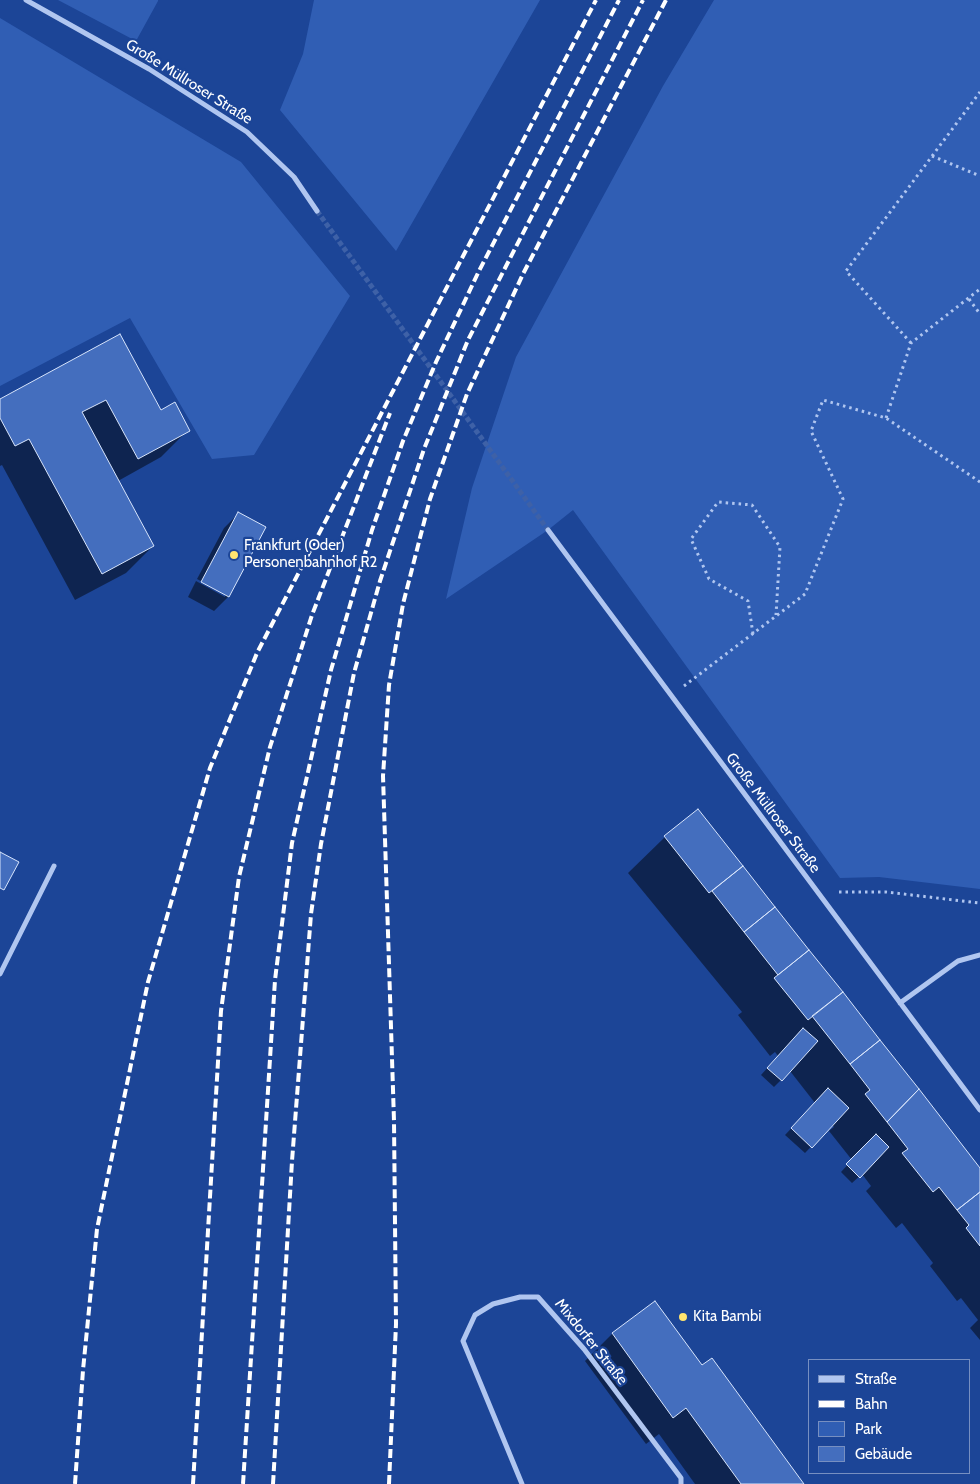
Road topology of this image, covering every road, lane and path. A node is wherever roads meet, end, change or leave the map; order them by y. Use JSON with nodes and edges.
{"nodes":[{"id":1,"x":26,"y":0,"type":"edge"},
{"id":2,"x":980,"y":92,"type":"edge"},
{"id":3,"x":932,"y":156,"type":"junction"},
{"id":4,"x":980,"y":176,"type":"edge"},
{"id":5,"x":317,"y":211,"type":"tunnel mouth"},
{"id":6,"x":980,"y":289,"type":"edge"},
{"id":7,"x":969,"y":299,"type":"junction"},
{"id":8,"x":980,"y":314,"type":"edge"},
{"id":9,"x":911,"y":343,"type":"junction"},
{"id":10,"x":886,"y":418,"type":"junction"},
{"id":11,"x":980,"y":482,"type":"edge"},
{"id":12,"x":548,"y":530,"type":"tunnel mouth"},
{"id":13,"x":776,"y":616,"type":"junction"},
{"id":14,"x":752,"y":634,"type":"junction"},
{"id":15,"x":670,"y":697,"type":"junction"},
{"id":16,"x":54,"y":866,"type":"dead end"},
{"id":17,"x":816,"y":891,"type":"junction"},
{"id":18,"x":980,"y":903,"type":"edge"},
{"id":19,"x":980,"y":955,"type":"edge"},
{"id":20,"x":0,"y":974,"type":"edge"},
{"id":21,"x":900,"y":1003,"type":"junction"},
{"id":22,"x":980,"y":1110,"type":"edge"},
{"id":23,"x":522,"y":1484,"type":"edge"},
{"id":24,"x":680,"y":1484,"type":"edge"}],
"edges":[{"from":1,"to":5,"type":"street","name":"Große Müllroser Straße"},
{"from":2,"to":3,"type":"path"},
{"from":3,"to":4,"type":"path"},
{"from":3,"to":9,"type":"path"},
{"from":6,"to":7,"type":"path"},
{"from":7,"to":8,"type":"path"},
{"from":7,"to":9,"type":"path"},
{"from":9,"to":10,"type":"path"},
{"from":10,"to":11,"type":"path"},
{"from":10,"to":13,"type":"path"},
{"from":12,"to":15,"type":"street","name":"Große Müllroser Straße"},
{"from":13,"to":14,"type":"path"},
{"from":13,"to":14,"type":"path"},
{"from":14,"to":15,"type":"path"},
{"from":15,"to":17,"type":"street","name":"Große Müllroser Straße"},
{"from":16,"to":20,"type":"street"},
{"from":17,"to":18,"type":"path"},
{"from":17,"to":21,"type":"street","name":"Große Müllroser Straße"},
{"from":19,"to":21,"type":"street"},
{"from":21,"to":22,"type":"street","name":"Große Müllroser Straße"},
{"from":23,"to":24,"type":"street","name":"Mixdorfer Straße"}]}
